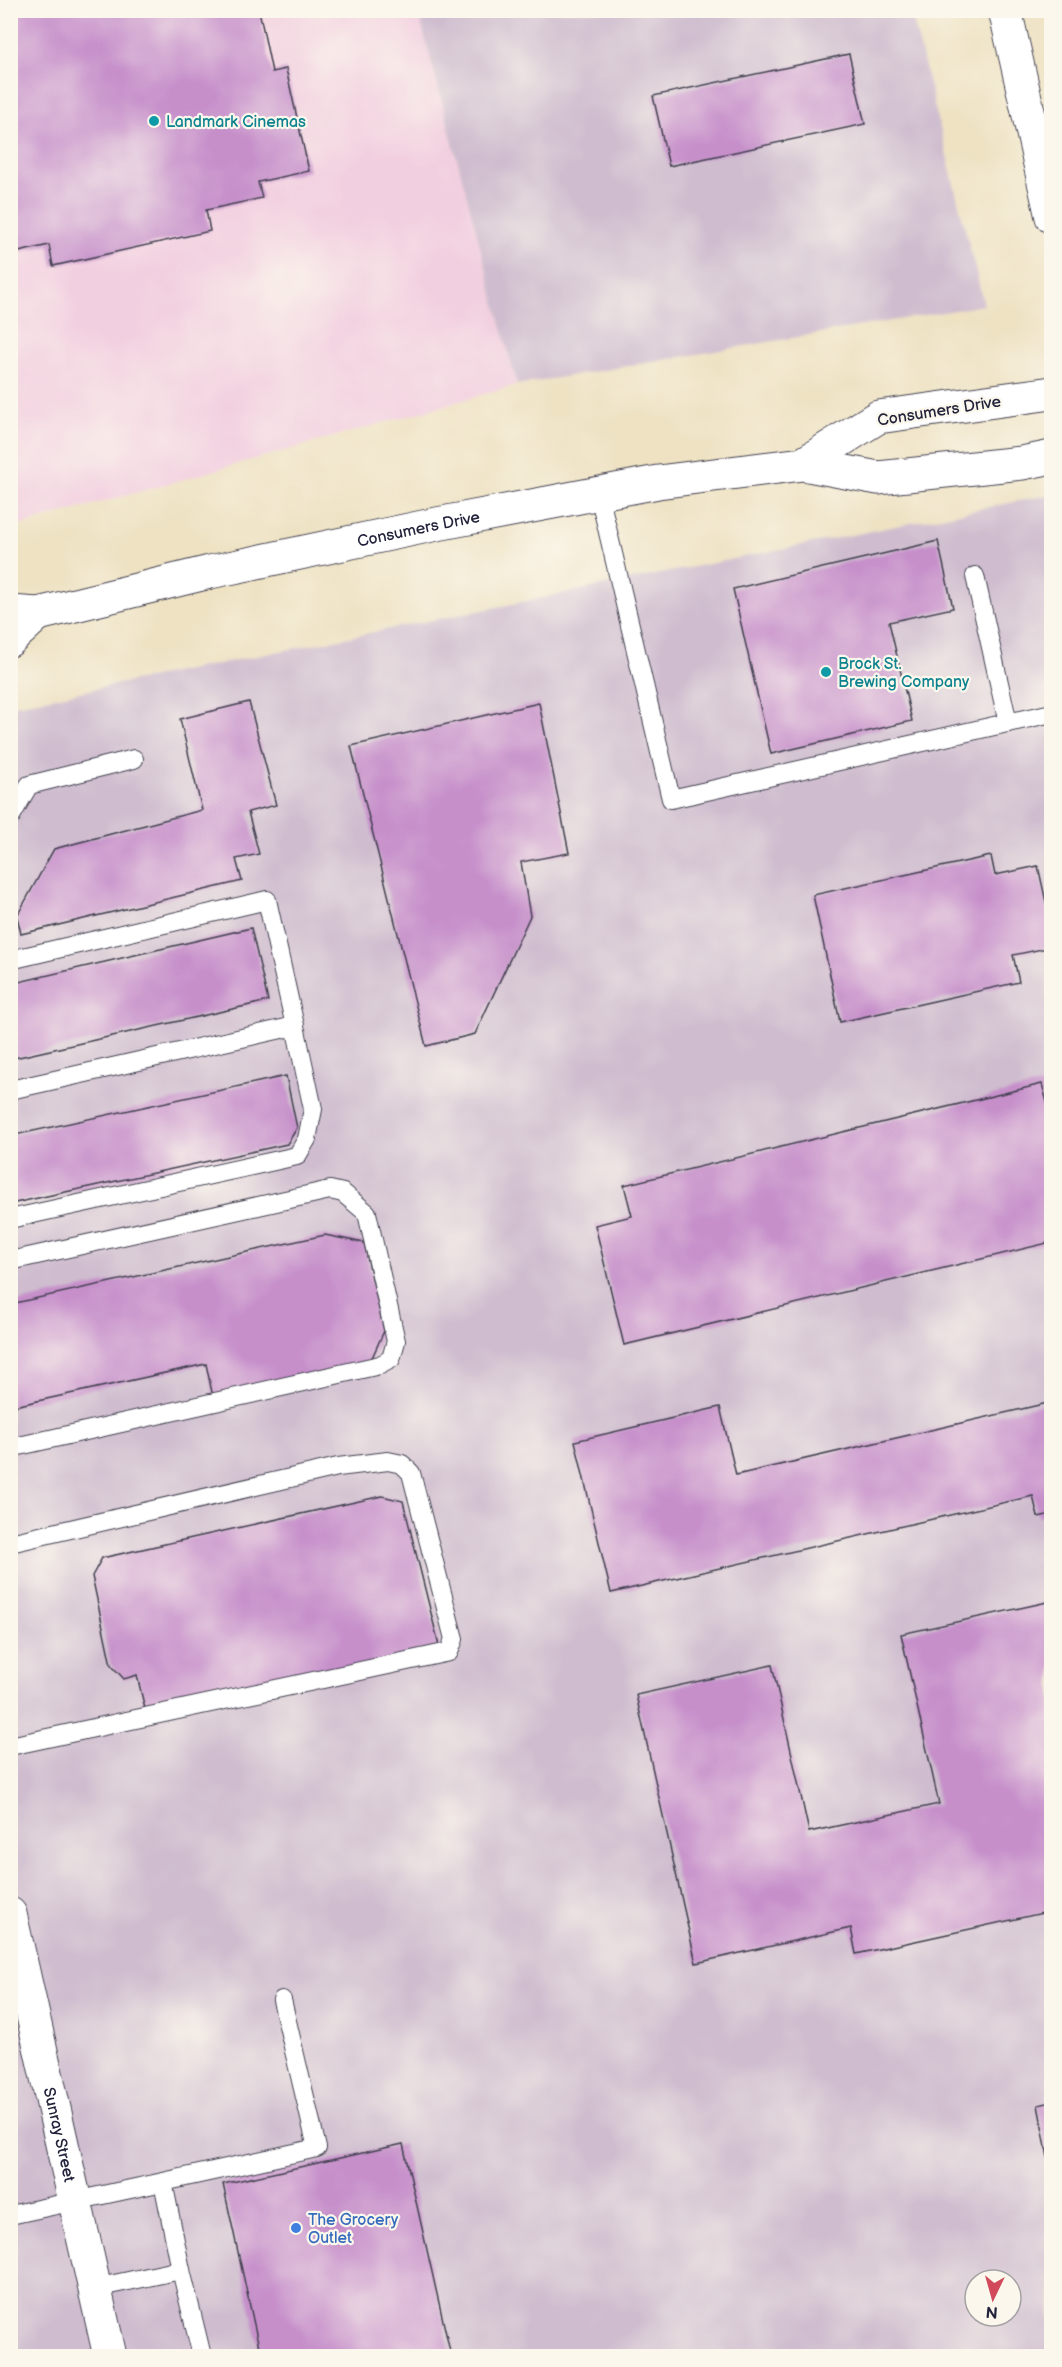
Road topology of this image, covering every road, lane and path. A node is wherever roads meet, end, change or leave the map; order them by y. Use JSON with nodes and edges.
{"nodes":[{"id":1,"x":1005,"y":10,"type":"edge"},
{"id":2,"x":1052,"y":217,"type":"edge"},
{"id":3,"x":1052,"y":393,"type":"edge"},
{"id":4,"x":1052,"y":457,"type":"edge"},
{"id":5,"x":803,"y":464,"type":"junction"},
{"id":6,"x":599,"y":494,"type":"junction"},
{"id":7,"x":975,"y":576,"type":"dead end"},
{"id":8,"x":24,"y":613,"type":"edge"},
{"id":9,"x":10,"y":640,"type":"edge"},
{"id":10,"x":1052,"y":713,"type":"edge"},
{"id":11,"x":1008,"y":723,"type":"junction"},
{"id":12,"x":134,"y":759,"type":"dead end"},
{"id":13,"x":10,"y":818,"type":"edge"},
{"id":14,"x":10,"y":960,"type":"edge"},
{"id":15,"x":295,"y":1026,"type":"junction"},
{"id":16,"x":10,"y":1090,"type":"edge"},
{"id":17,"x":10,"y":1218,"type":"edge"},
{"id":18,"x":10,"y":1261,"type":"edge"},
{"id":19,"x":10,"y":1448,"type":"edge"},
{"id":20,"x":10,"y":1543,"type":"edge"},
{"id":21,"x":10,"y":1746,"type":"edge"},
{"id":22,"x":10,"y":1914,"type":"edge"},
{"id":23,"x":282,"y":2000,"type":"dead end"},
{"id":24,"x":163,"y":2182,"type":"junction"},
{"id":25,"x":75,"y":2202,"type":"junction"},
{"id":26,"x":10,"y":2215,"type":"edge"},
{"id":27,"x":181,"y":2270,"type":"junction"},
{"id":28,"x":95,"y":2288,"type":"junction"},
{"id":29,"x":110,"y":2356,"type":"edge"},
{"id":30,"x":202,"y":2356,"type":"edge"}],
"edges":[{"from":1,"to":2,"type":"main road"},
{"from":3,"to":5,"type":"main road","name":"Consumers Drive"},
{"from":4,"to":5,"type":"main road","name":"Consumers Drive"},
{"from":5,"to":6,"type":"main road","name":"Consumers Drive"},
{"from":6,"to":8,"type":"main road","name":"Consumers Drive"},
{"from":6,"to":11,"type":"lane"},
{"from":7,"to":11,"type":"lane"},
{"from":8,"to":9,"type":"main road","name":"Consumers Drive"},
{"from":10,"to":11,"type":"lane"},
{"from":12,"to":13,"type":"lane"},
{"from":14,"to":15,"type":"lane"},
{"from":15,"to":16,"type":"lane"},
{"from":15,"to":17,"type":"lane"},
{"from":18,"to":19,"type":"lane"},
{"from":20,"to":21,"type":"lane"},
{"from":22,"to":25,"type":"main road","name":"Sunray Street"},
{"from":23,"to":24,"type":"lane"},
{"from":24,"to":25,"type":"lane"},
{"from":24,"to":27,"type":"lane"},
{"from":25,"to":26,"type":"lane"},
{"from":25,"to":28,"type":"main road","name":"Sunray Street"},
{"from":27,"to":28,"type":"lane"},
{"from":27,"to":30,"type":"lane"},
{"from":28,"to":29,"type":"main road","name":"Sunray Street"}]}
